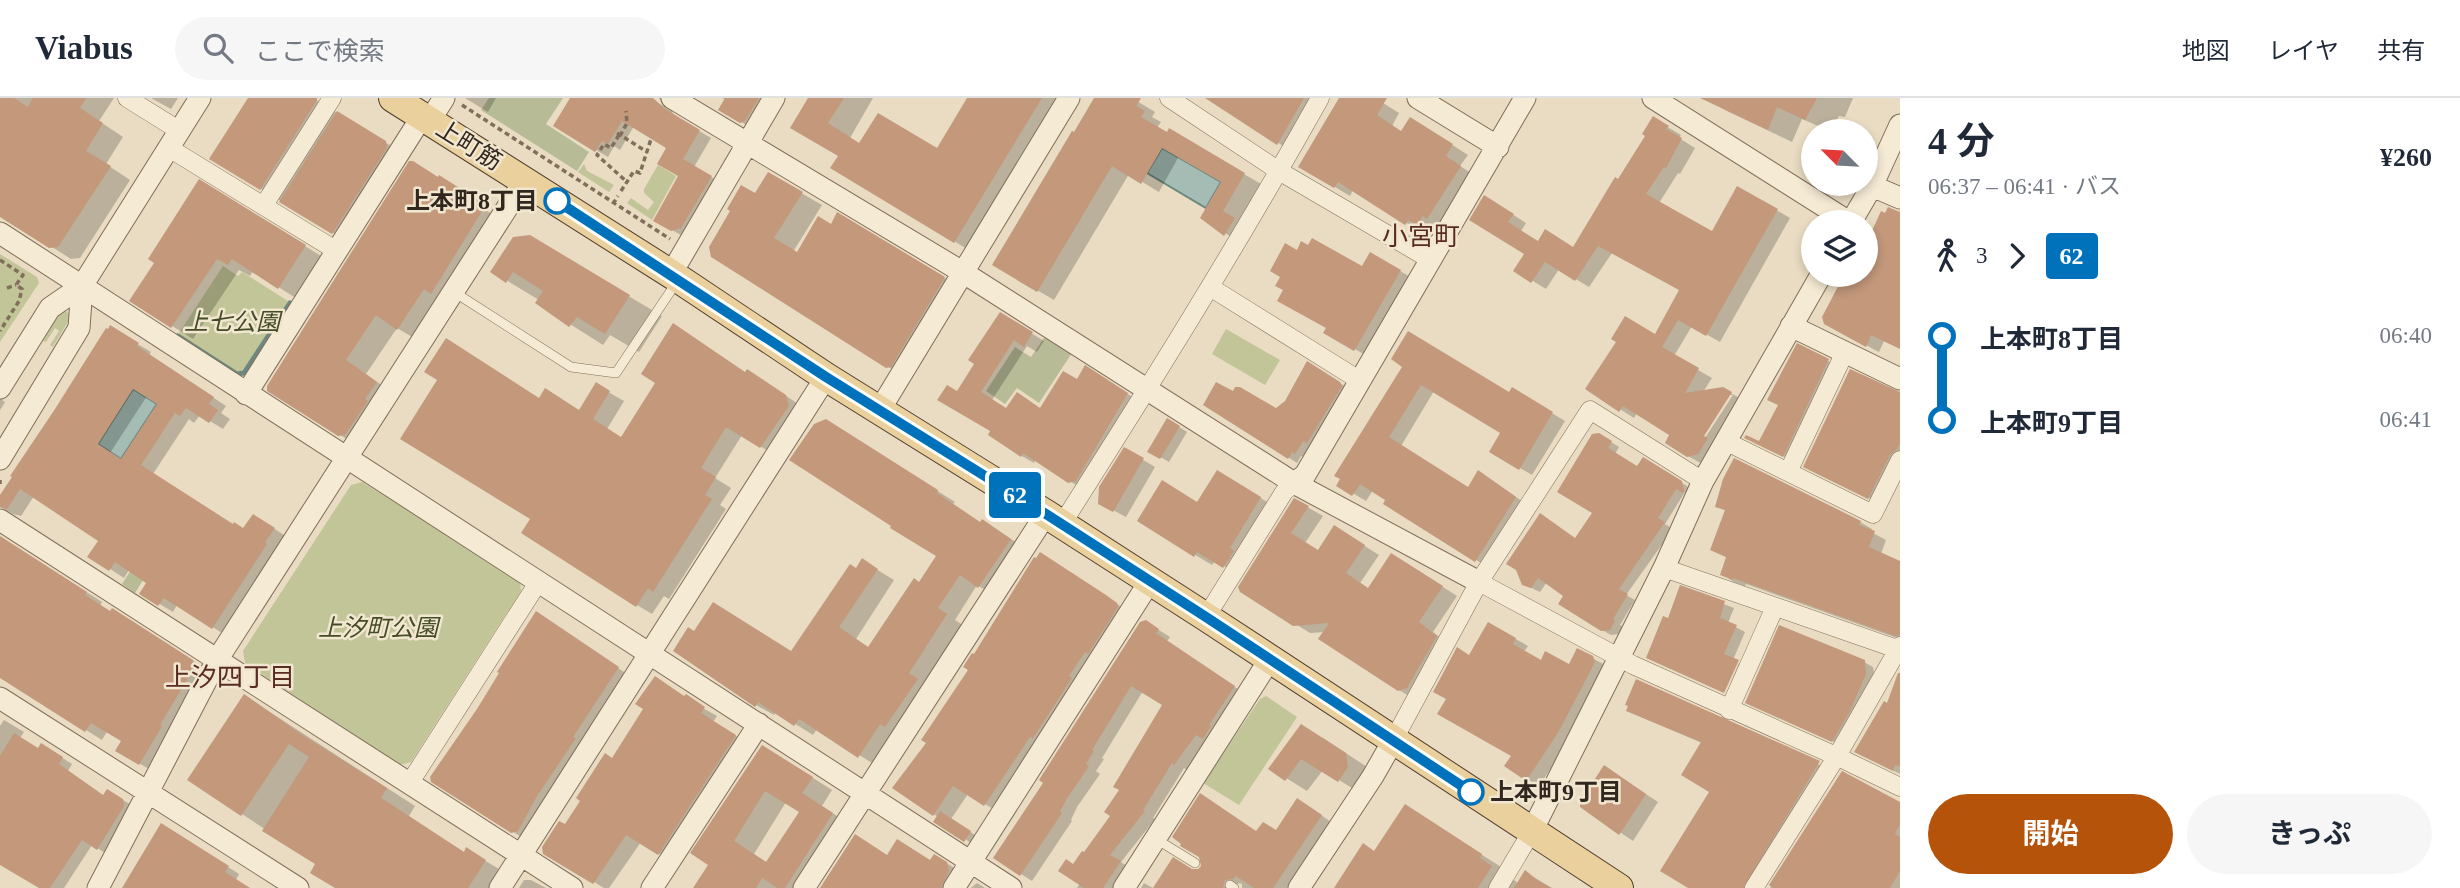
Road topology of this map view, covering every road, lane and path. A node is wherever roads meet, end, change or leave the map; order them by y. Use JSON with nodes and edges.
{"nodes":[{"id":1,"x":127,"y":98,"type":"edge"},
{"id":2,"x":200,"y":98,"type":"edge"},
{"id":3,"x":332,"y":98,"type":"edge"},
{"id":4,"x":393,"y":98,"type":"edge"},
{"id":5,"x":451,"y":98,"type":"edge"},
{"id":6,"x":672,"y":98,"type":"edge"},
{"id":7,"x":774,"y":98,"type":"edge"},
{"id":8,"x":1069,"y":98,"type":"edge"},
{"id":9,"x":1169,"y":98,"type":"edge"},
{"id":10,"x":1320,"y":98,"type":"edge"},
{"id":11,"x":1418,"y":98,"type":"edge"},
{"id":12,"x":1525,"y":98,"type":"edge"},
{"id":13,"x":1653,"y":98,"type":"edge"},
{"id":14,"x":432,"y":111,"type":"edge"},
{"id":15,"x":626,"y":111,"type":"dead end"},
{"id":16,"x":1900,"y":125,"type":"edge"},
{"id":17,"x":619,"y":135,"type":"junction"},
{"id":18,"x":174,"y":139,"type":"junction"},
{"id":19,"x":651,"y":139,"type":"dead end"},
{"id":20,"x":748,"y":144,"type":"junction"},
{"id":21,"x":1498,"y":147,"type":"junction"},
{"id":22,"x":647,"y":152,"type":"junction"},
{"id":23,"x":1279,"y":171,"type":"junction"},
{"id":24,"x":1878,"y":173,"type":"edge"},
{"id":25,"x":525,"y":180,"type":"junction"},
{"id":26,"x":627,"y":182,"type":"junction"},
{"id":27,"x":1878,"y":189,"type":"edge"},
{"id":28,"x":1900,"y":198,"type":"edge"},
{"id":29,"x":613,"y":204,"type":"junction"},
{"id":30,"x":264,"y":205,"type":"junction"},
{"id":31,"x":1831,"y":210,"type":"edge"},
{"id":32,"x":0,"y":233,"type":"edge"},
{"id":33,"x":676,"y":238,"type":"dead end"},
{"id":34,"x":337,"y":251,"type":"junction"},
{"id":35,"x":0,"y":260,"type":"edge"},
{"id":36,"x":1431,"y":260,"type":"junction"},
{"id":37,"x":964,"y":273,"type":"junction"},
{"id":38,"x":675,"y":277,"type":"junction"},
{"id":39,"x":16,"y":285,"type":"junction"},
{"id":40,"x":82,"y":286,"type":"junction"},
{"id":41,"x":1210,"y":286,"type":"junction"},
{"id":42,"x":1814,"y":287,"type":"edge"},
{"id":43,"x":7,"y":288,"type":"dead end"},
{"id":44,"x":454,"y":292,"type":"junction"},
{"id":45,"x":1791,"y":326,"type":"junction"},
{"id":46,"x":0,"y":331,"type":"edge"},
{"id":47,"x":1845,"y":352,"type":"junction"},
{"id":48,"x":826,"y":377,"type":"junction"},
{"id":49,"x":1900,"y":379,"type":"edge"},
{"id":50,"x":1359,"y":380,"type":"junction"},
{"id":51,"x":0,"y":388,"type":"edge"},
{"id":52,"x":1148,"y":389,"type":"junction"},
{"id":53,"x":246,"y":394,"type":"junction"},
{"id":54,"x":880,"y":411,"type":"junction"},
{"id":55,"x":1725,"y":441,"type":"junction"},
{"id":56,"x":0,"y":459,"type":"edge"},
{"id":57,"x":348,"y":459,"type":"junction"},
{"id":58,"x":1900,"y":460,"type":"edge"},
{"id":59,"x":1788,"y":472,"type":"junction"},
{"id":60,"x":1703,"y":481,"type":"junction"},
{"id":61,"x":1294,"y":483,"type":"junction"},
{"id":62,"x":1054,"y":519,"type":"junction"},
{"id":63,"x":0,"y":520,"type":"edge"},
{"id":64,"x":1664,"y":568,"type":"junction"},
{"id":65,"x":539,"y":581,"type":"junction"},
{"id":66,"x":1150,"y":581,"type":"junction"},
{"id":67,"x":1479,"y":582,"type":"junction"},
{"id":68,"x":1775,"y":607,"type":"junction"},
{"id":69,"x":1206,"y":617,"type":"junction"},
{"id":70,"x":1899,"y":649,"type":"edge"},
{"id":71,"x":649,"y":652,"type":"junction"},
{"id":72,"x":1620,"y":657,"type":"junction"},
{"id":73,"x":217,"y":660,"type":"junction"},
{"id":74,"x":1270,"y":660,"type":"junction"},
{"id":75,"x":0,"y":698,"type":"edge"},
{"id":76,"x":1729,"y":710,"type":"junction"},
{"id":77,"x":759,"y":724,"type":"junction"},
{"id":78,"x":1393,"y":741,"type":"junction"},
{"id":79,"x":1837,"y":756,"type":"junction"},
{"id":80,"x":410,"y":784,"type":"junction"},
{"id":81,"x":1900,"y":787,"type":"edge"},
{"id":82,"x":148,"y":793,"type":"junction"},
{"id":83,"x":866,"y":793,"type":"junction"},
{"id":84,"x":1532,"y":831,"type":"junction"},
{"id":85,"x":1156,"y":839,"type":"junction"},
{"id":86,"x":520,"y":856,"type":"junction"},
{"id":87,"x":971,"y":861,"type":"junction"},
{"id":88,"x":1195,"y":863,"type":"dead end"},
{"id":89,"x":98,"y":888,"type":"edge"},
{"id":90,"x":299,"y":888,"type":"edge"},
{"id":91,"x":500,"y":888,"type":"edge"},
{"id":92,"x":572,"y":888,"type":"edge"},
{"id":93,"x":652,"y":888,"type":"edge"},
{"id":94,"x":804,"y":888,"type":"edge"},
{"id":95,"x":954,"y":888,"type":"edge"},
{"id":96,"x":1011,"y":888,"type":"edge"},
{"id":97,"x":1124,"y":888,"type":"edge"},
{"id":98,"x":1299,"y":888,"type":"edge"},
{"id":99,"x":1498,"y":888,"type":"edge"},
{"id":100,"x":1619,"y":888,"type":"edge"},
{"id":101,"x":1754,"y":888,"type":"edge"}],
"edges":[{"from":1,"to":18,"type":"street"},
{"from":2,"to":18,"type":"street"},
{"from":3,"to":30,"type":"street"},
{"from":4,"to":14,"type":"main road","name":"上町筋"},
{"from":5,"to":29,"type":"path"},
{"from":6,"to":20,"type":"street"},
{"from":7,"to":20,"type":"street"},
{"from":8,"to":37,"type":"street"},
{"from":9,"to":23,"type":"street"},
{"from":10,"to":23,"type":"street"},
{"from":11,"to":21,"type":"street"},
{"from":12,"to":21,"type":"street"},
{"from":13,"to":31,"type":"street"},
{"from":14,"to":25,"type":"main road","name":"上町筋"},
{"from":14,"to":34,"type":"street"},
{"from":15,"to":17,"type":"path"},
{"from":16,"to":24,"type":"street"},
{"from":17,"to":22,"type":"path"},
{"from":17,"to":26,"type":"path"},
{"from":18,"to":30,"type":"street"},
{"from":18,"to":40,"type":"street"},
{"from":19,"to":22,"type":"path"},
{"from":20,"to":37,"type":"street"},
{"from":20,"to":38,"type":"street"},
{"from":21,"to":36,"type":"street"},
{"from":22,"to":26,"type":"path"},
{"from":23,"to":36,"type":"street"},
{"from":23,"to":41,"type":"street"},
{"from":25,"to":38,"type":"main road","name":"上町筋"},
{"from":25,"to":44,"type":"street"},
{"from":26,"to":29,"type":"path"},
{"from":27,"to":28,"type":"street"},
{"from":29,"to":33,"type":"path"},
{"from":30,"to":34,"type":"street"},
{"from":32,"to":40,"type":"street"},
{"from":34,"to":53,"type":"street"},
{"from":35,"to":39,"type":"path"},
{"from":36,"to":50,"type":"street"},
{"from":37,"to":52,"type":"street"},
{"from":37,"to":54,"type":"street"},
{"from":38,"to":44,"type":"lane"},
{"from":38,"to":48,"type":"main road","name":"上町筋"},
{"from":39,"to":43,"type":"path"},
{"from":39,"to":46,"type":"path"},
{"from":40,"to":51,"type":"street"},
{"from":40,"to":53,"type":"street"},
{"from":40,"to":56,"type":"street"},
{"from":41,"to":50,"type":"street"},
{"from":41,"to":52,"type":"street"},
{"from":42,"to":45,"type":"street"},
{"from":44,"to":57,"type":"street"},
{"from":45,"to":47,"type":"street"},
{"from":45,"to":55,"type":"street"},
{"from":47,"to":49,"type":"street"},
{"from":47,"to":59,"type":"street"},
{"from":48,"to":54,"type":"main road","name":"上町筋"},
{"from":48,"to":71,"type":"street"},
{"from":50,"to":61,"type":"street"},
{"from":52,"to":61,"type":"street"},
{"from":52,"to":62,"type":"street"},
{"from":53,"to":57,"type":"street"},
{"from":54,"to":62,"type":"main road","name":"上町筋"},
{"from":55,"to":59,"type":"street"},
{"from":55,"to":60,"type":"street"},
{"from":57,"to":65,"type":"street"},
{"from":57,"to":73,"type":"street"},
{"from":58,"to":59,"type":"street"},
{"from":60,"to":64,"type":"street"},
{"from":60,"to":67,"type":"street"},
{"from":61,"to":67,"type":"street"},
{"from":61,"to":69,"type":"street"},
{"from":62,"to":66,"type":"main road","name":"上町筋"},
{"from":62,"to":83,"type":"street"},
{"from":63,"to":73,"type":"street"},
{"from":64,"to":68,"type":"street"},
{"from":64,"to":72,"type":"street"},
{"from":65,"to":71,"type":"street"},
{"from":65,"to":80,"type":"street"},
{"from":66,"to":69,"type":"main road","name":"上町筋"},
{"from":66,"to":87,"type":"street"},
{"from":67,"to":72,"type":"street"},
{"from":67,"to":78,"type":"street"},
{"from":68,"to":70,"type":"street"},
{"from":68,"to":76,"type":"street"},
{"from":69,"to":74,"type":"main road","name":"上町筋"},
{"from":70,"to":79,"type":"street"},
{"from":71,"to":77,"type":"street"},
{"from":71,"to":86,"type":"street"},
{"from":72,"to":76,"type":"street"},
{"from":72,"to":84,"type":"street"},
{"from":73,"to":80,"type":"street"},
{"from":73,"to":82,"type":"street"},
{"from":74,"to":78,"type":"main road","name":"上町筋"},
{"from":74,"to":85,"type":"street"},
{"from":75,"to":82,"type":"street"},
{"from":76,"to":79,"type":"street"},
{"from":77,"to":83,"type":"street"},
{"from":77,"to":93,"type":"street"},
{"from":78,"to":84,"type":"main road","name":"上町筋"},
{"from":78,"to":98,"type":"street"},
{"from":79,"to":81,"type":"street"},
{"from":79,"to":101,"type":"street"},
{"from":80,"to":86,"type":"street"},
{"from":82,"to":89,"type":"street"},
{"from":82,"to":90,"type":"street"},
{"from":83,"to":87,"type":"street"},
{"from":83,"to":94,"type":"street"},
{"from":84,"to":99,"type":"street"},
{"from":84,"to":100,"type":"main road","name":"上町筋"},
{"from":85,"to":88,"type":"lane"},
{"from":85,"to":97,"type":"street"},
{"from":86,"to":91,"type":"street"},
{"from":86,"to":92,"type":"street"},
{"from":87,"to":95,"type":"street"},
{"from":87,"to":96,"type":"street"}]}
